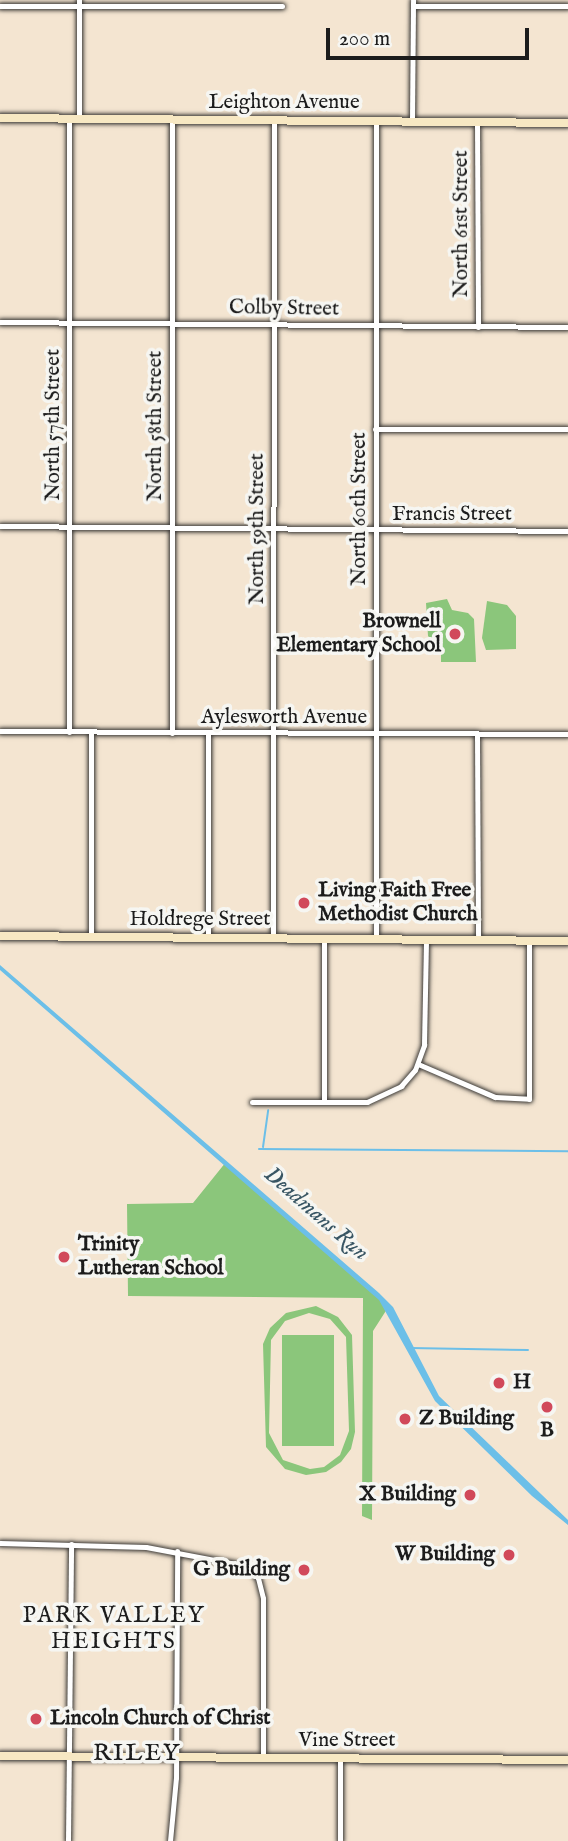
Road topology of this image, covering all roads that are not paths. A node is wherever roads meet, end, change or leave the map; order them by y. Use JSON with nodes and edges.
{"nodes":[{"id":1,"x":79,"y":3,"type":"edge"},
{"id":2,"x":190,"y":3,"type":"edge"},
{"id":3,"x":413,"y":3,"type":"edge"},
{"id":4,"x":0,"y":6,"type":"edge"},
{"id":5,"x":282,"y":6,"type":"dead end"},
{"id":6,"x":568,"y":6,"type":"edge"},
{"id":7,"x":0,"y":118,"type":"edge"},
{"id":8,"x":74,"y":119,"type":"junction"},
{"id":9,"x":172,"y":119,"type":"junction"},
{"id":10,"x":274,"y":120,"type":"junction"},
{"id":11,"x":376,"y":121,"type":"junction"},
{"id":12,"x":412,"y":121,"type":"junction"},
{"id":13,"x":477,"y":122,"type":"junction"},
{"id":14,"x":568,"y":123,"type":"edge"},
{"id":15,"x":0,"y":322,"type":"edge"},
{"id":16,"x":69,"y":323,"type":"junction"},
{"id":17,"x":172,"y":324,"type":"junction"},
{"id":18,"x":274,"y":325,"type":"junction"},
{"id":19,"x":375,"y":326,"type":"junction"},
{"id":20,"x":478,"y":327,"type":"junction"},
{"id":21,"x":568,"y":327,"type":"edge"},
{"id":22,"x":375,"y":429,"type":"junction"},
{"id":23,"x":568,"y":429,"type":"edge"},
{"id":24,"x":0,"y":526,"type":"edge"},
{"id":25,"x":69,"y":527,"type":"junction"},
{"id":26,"x":172,"y":528,"type":"junction"},
{"id":27,"x":274,"y":529,"type":"junction"},
{"id":28,"x":376,"y":530,"type":"junction"},
{"id":29,"x":568,"y":531,"type":"edge"},
{"id":30,"x":0,"y":731,"type":"edge"},
{"id":31,"x":69,"y":732,"type":"junction"},
{"id":32,"x":91,"y":732,"type":"junction"},
{"id":33,"x":172,"y":733,"type":"junction"},
{"id":34,"x":208,"y":733,"type":"junction"},
{"id":35,"x":273,"y":734,"type":"junction"},
{"id":36,"x":376,"y":734,"type":"junction"},
{"id":37,"x":477,"y":734,"type":"junction"},
{"id":38,"x":568,"y":734,"type":"edge"},
{"id":39,"x":0,"y":936,"type":"edge"},
{"id":40,"x":91,"y":937,"type":"junction"},
{"id":41,"x":208,"y":938,"type":"junction"},
{"id":42,"x":273,"y":938,"type":"junction"},
{"id":43,"x":324,"y":939,"type":"junction"},
{"id":44,"x":376,"y":939,"type":"junction"},
{"id":45,"x":426,"y":940,"type":"junction"},
{"id":46,"x":478,"y":940,"type":"junction"},
{"id":47,"x":529,"y":940,"type":"junction"},
{"id":48,"x":568,"y":941,"type":"edge"},
{"id":49,"x":418,"y":1064,"type":"junction"},
{"id":50,"x":252,"y":1102,"type":"dead end"},
{"id":51,"x":324,"y":1102,"type":"junction"},
{"id":52,"x":0,"y":1543,"type":"edge"},
{"id":53,"x":71,"y":1544,"type":"junction"},
{"id":54,"x":177,"y":1550,"type":"junction"},
{"id":55,"x":0,"y":1756,"type":"edge"},
{"id":56,"x":69,"y":1757,"type":"junction"},
{"id":57,"x":177,"y":1758,"type":"junction"},
{"id":58,"x":263,"y":1758,"type":"junction"},
{"id":59,"x":340,"y":1759,"type":"junction"},
{"id":60,"x":568,"y":1760,"type":"edge"},
{"id":61,"x":68,"y":1841,"type":"edge"},
{"id":62,"x":170,"y":1841,"type":"edge"},
{"id":63,"x":340,"y":1841,"type":"edge"}],
"edges":[{"from":1,"to":2,"type":"street"},
{"from":1,"to":4,"type":"street"},
{"from":1,"to":8,"type":"street","name":"North 57th Street"},
{"from":2,"to":5,"type":"street"},
{"from":3,"to":6,"type":"street"},
{"from":3,"to":12,"type":"street"},
{"from":7,"to":8,"type":"main road","name":"Leighton Avenue"},
{"from":8,"to":9,"type":"main road","name":"Leighton Avenue"},
{"from":8,"to":16,"type":"street","name":"North 57th Street"},
{"from":9,"to":10,"type":"main road","name":"Leighton Avenue"},
{"from":9,"to":17,"type":"street","name":"North 58th Street"},
{"from":10,"to":11,"type":"main road","name":"Leighton Avenue"},
{"from":10,"to":18,"type":"street","name":"North 59th Street"},
{"from":11,"to":12,"type":"main road","name":"Leighton Avenue"},
{"from":11,"to":19,"type":"street","name":"North 60th Street"},
{"from":12,"to":13,"type":"main road","name":"Leighton Avenue"},
{"from":13,"to":14,"type":"main road","name":"Leighton Avenue"},
{"from":13,"to":20,"type":"street","name":"North 61st Street"},
{"from":15,"to":16,"type":"street","name":"Colby Street"},
{"from":16,"to":17,"type":"street","name":"Colby Street"},
{"from":16,"to":25,"type":"street","name":"North 57th Street"},
{"from":17,"to":18,"type":"street","name":"Colby Street"},
{"from":17,"to":26,"type":"street","name":"North 58th Street"},
{"from":18,"to":19,"type":"street","name":"Colby Street"},
{"from":18,"to":27,"type":"street","name":"North 59th Street"},
{"from":19,"to":20,"type":"street","name":"Colby Street"},
{"from":19,"to":22,"type":"street","name":"North 60th Street"},
{"from":20,"to":21,"type":"street","name":"Colby Street"},
{"from":22,"to":23,"type":"street"},
{"from":22,"to":28,"type":"street","name":"North 60th Street"},
{"from":24,"to":25,"type":"street","name":"Francis Street"},
{"from":25,"to":26,"type":"street","name":"Francis Street"},
{"from":25,"to":31,"type":"street","name":"North 57th Street"},
{"from":26,"to":27,"type":"street","name":"Francis Street"},
{"from":26,"to":33,"type":"street","name":"North 58th Street"},
{"from":27,"to":28,"type":"street","name":"Francis Street"},
{"from":27,"to":35,"type":"street","name":"North 59th Street"},
{"from":28,"to":29,"type":"street","name":"Francis Street"},
{"from":28,"to":36,"type":"street","name":"North 60th Street"},
{"from":30,"to":31,"type":"street","name":"Aylesworth Avenue"},
{"from":31,"to":32,"type":"street","name":"Aylesworth Avenue"},
{"from":32,"to":33,"type":"street","name":"Aylesworth Avenue"},
{"from":32,"to":40,"type":"street"},
{"from":33,"to":34,"type":"street","name":"Aylesworth Avenue"},
{"from":34,"to":35,"type":"street","name":"Aylesworth Avenue"},
{"from":34,"to":41,"type":"street"},
{"from":35,"to":36,"type":"street","name":"Aylesworth Avenue"},
{"from":35,"to":42,"type":"street","name":"North 59th Street"},
{"from":36,"to":37,"type":"street","name":"Aylesworth Avenue"},
{"from":36,"to":44,"type":"street","name":"North 60th Street"},
{"from":37,"to":38,"type":"street","name":"Aylesworth Avenue"},
{"from":37,"to":46,"type":"street"},
{"from":39,"to":40,"type":"main road","name":"Holdrege Street"},
{"from":40,"to":41,"type":"main road","name":"Holdrege Street"},
{"from":41,"to":42,"type":"main road","name":"Holdrege Street"},
{"from":42,"to":43,"type":"main road","name":"Holdrege Street"},
{"from":43,"to":44,"type":"main road","name":"Holdrege Street"},
{"from":43,"to":51,"type":"street"},
{"from":44,"to":45,"type":"main road","name":"Holdrege Street"},
{"from":45,"to":46,"type":"main road","name":"Holdrege Street"},
{"from":45,"to":49,"type":"street"},
{"from":46,"to":47,"type":"main road","name":"Holdrege Street"},
{"from":47,"to":48,"type":"main road","name":"Holdrege Street"},
{"from":47,"to":49,"type":"street"},
{"from":49,"to":51,"type":"street"},
{"from":50,"to":51,"type":"street"},
{"from":52,"to":53,"type":"street"},
{"from":53,"to":54,"type":"street"},
{"from":53,"to":56,"type":"street"},
{"from":54,"to":57,"type":"street"},
{"from":54,"to":58,"type":"street"},
{"from":55,"to":56,"type":"main road","name":"Vine Street"},
{"from":56,"to":57,"type":"main road","name":"Vine Street"},
{"from":56,"to":61,"type":"street"},
{"from":57,"to":58,"type":"main road","name":"Vine Street"},
{"from":57,"to":62,"type":"street"},
{"from":58,"to":59,"type":"main road","name":"Vine Street"},
{"from":59,"to":60,"type":"main road","name":"Vine Street"},
{"from":59,"to":63,"type":"street"}]}
